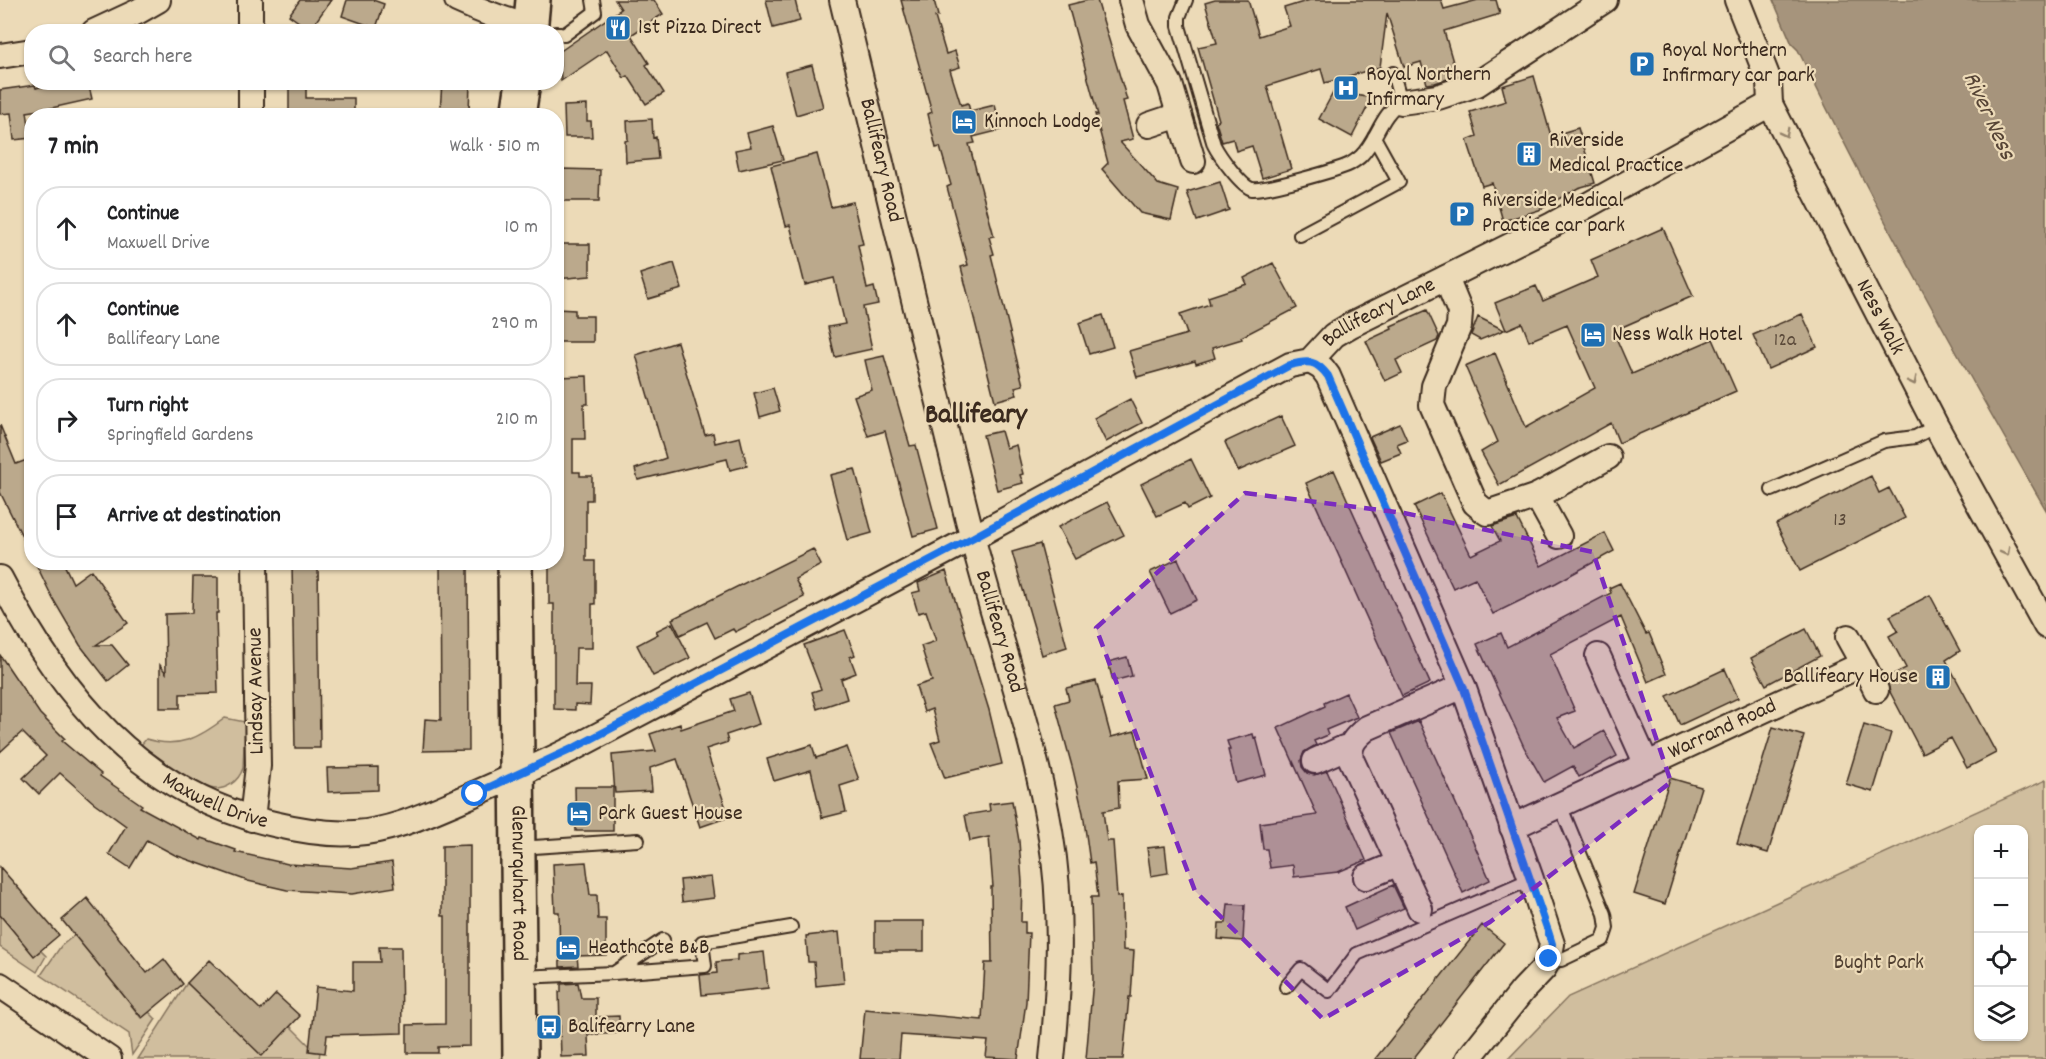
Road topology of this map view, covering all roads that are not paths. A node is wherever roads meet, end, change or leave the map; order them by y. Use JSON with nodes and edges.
{"nodes":[{"id":1,"x":158,"y":0,"type":"edge"},
{"id":2,"x":250,"y":0,"type":"edge"},
{"id":3,"x":458,"y":0,"type":"edge"},
{"id":4,"x":593,"y":0,"type":"edge"},
{"id":5,"x":842,"y":0,"type":"edge"},
{"id":6,"x":1131,"y":0,"type":"edge"},
{"id":7,"x":1186,"y":0,"type":"edge"},
{"id":8,"x":1605,"y":0,"type":"edge"},
{"id":9,"x":1737,"y":0,"type":"edge"},
{"id":10,"x":111,"y":24,"type":"edge"},
{"id":11,"x":250,"y":24,"type":"edge"},
{"id":12,"x":536,"y":24,"type":"edge"},
{"id":13,"x":564,"y":35,"type":"edge"},
{"id":14,"x":24,"y":52,"type":"edge"},
{"id":15,"x":0,"y":56,"type":"edge"},
{"id":16,"x":1393,"y":73,"type":"dead end"},
{"id":17,"x":251,"y":90,"type":"edge"},
{"id":18,"x":522,"y":90,"type":"edge"},
{"id":19,"x":1401,"y":102,"type":"junction"},
{"id":20,"x":1770,"y":104,"type":"junction"},
{"id":21,"x":251,"y":108,"type":"edge"},
{"id":22,"x":519,"y":108,"type":"edge"},
{"id":23,"x":1179,"y":115,"type":"junction"},
{"id":24,"x":1149,"y":125,"type":"dead end"},
{"id":25,"x":1374,"y":137,"type":"junction"},
{"id":26,"x":1193,"y":160,"type":"dead end"},
{"id":27,"x":1300,"y":235,"type":"dead end"},
{"id":28,"x":1446,"y":278,"type":"junction"},
{"id":29,"x":1311,"y":362,"type":"junction"},
{"id":30,"x":1936,"y":426,"type":"junction"},
{"id":31,"x":1608,"y":457,"type":"dead end"},
{"id":32,"x":1772,"y":490,"type":"dead end"},
{"id":33,"x":1537,"y":496,"type":"junction"},
{"id":34,"x":1559,"y":536,"type":"dead end"},
{"id":35,"x":972,"y":538,"type":"junction"},
{"id":36,"x":255,"y":570,"type":"edge"},
{"id":37,"x":515,"y":570,"type":"edge"},
{"id":38,"x":0,"y":578,"type":"edge"},
{"id":39,"x":2046,"y":626,"type":"edge"},
{"id":40,"x":1848,"y":637,"type":"dead end"},
{"id":41,"x":1598,"y":656,"type":"dead end"},
{"id":42,"x":1863,"y":664,"type":"junction"},
{"id":43,"x":1463,"y":686,"type":"junction"},
{"id":44,"x":1876,"y":690,"type":"dead end"},
{"id":45,"x":1350,"y":748,"type":"junction"},
{"id":46,"x":1315,"y":761,"type":"dead end"},
{"id":47,"x":1647,"y":765,"type":"junction"},
{"id":48,"x":517,"y":776,"type":"junction"},
{"id":49,"x":1560,"y":805,"type":"junction"},
{"id":50,"x":252,"y":819,"type":"junction"},
{"id":51,"x":1512,"y":827,"type":"junction"},
{"id":52,"x":638,"y":840,"type":"dead end"},
{"id":53,"x":518,"y":848,"type":"junction"},
{"id":54,"x":1399,"y":862,"type":"junction"},
{"id":55,"x":1366,"y":877,"type":"dead end"},
{"id":56,"x":1531,"y":879,"type":"junction"},
{"id":57,"x":1420,"y":909,"type":"dead end"},
{"id":58,"x":791,"y":927,"type":"dead end"},
{"id":59,"x":663,"y":940,"type":"dead end"},
{"id":60,"x":1549,"y":959,"type":"junction"},
{"id":61,"x":614,"y":973,"type":"junction"},
{"id":62,"x":519,"y":977,"type":"junction"},
{"id":63,"x":0,"y":985,"type":"edge"},
{"id":64,"x":1286,"y":987,"type":"dead end"},
{"id":65,"x":109,"y":1059,"type":"edge"},
{"id":66,"x":520,"y":1059,"type":"edge"},
{"id":67,"x":1052,"y":1059,"type":"edge"},
{"id":68,"x":1468,"y":1059,"type":"edge"}],
"edges":[{"from":1,"to":10,"type":"street"},
{"from":2,"to":11,"type":"street"},
{"from":3,"to":12,"type":"street"},
{"from":4,"to":13,"type":"lane"},
{"from":5,"to":35,"type":"street","name":"Ballifeary Road"},
{"from":6,"to":23,"type":"street"},
{"from":7,"to":25,"type":"lane"},
{"from":8,"to":19,"type":"street"},
{"from":9,"to":20,"type":"street","name":"Ness Walk"},
{"from":14,"to":15,"type":"street"},
{"from":16,"to":19,"type":"lane"},
{"from":17,"to":21,"type":"street"},
{"from":18,"to":22,"type":"highway"},
{"from":19,"to":25,"type":"lane"},
{"from":20,"to":28,"type":"street","name":"Ballifeary Lane"},
{"from":20,"to":30,"type":"street","name":"Ness Walk","one_way":true},
{"from":23,"to":24,"type":"street"},
{"from":23,"to":26,"type":"street"},
{"from":25,"to":27,"type":"lane"},
{"from":28,"to":29,"type":"street","name":"Ballifeary Lane"},
{"from":28,"to":33,"type":"street"},
{"from":29,"to":35,"type":"street","name":"Ballifeary Lane"},
{"from":29,"to":43,"type":"street"},
{"from":30,"to":32,"type":"lane"},
{"from":30,"to":39,"type":"street","name":"Ness Walk","one_way":true},
{"from":31,"to":33,"type":"street"},
{"from":33,"to":34,"type":"street"},
{"from":35,"to":48,"type":"street","name":"Ballifeary Lane"},
{"from":35,"to":67,"type":"street","name":"Ballifeary Road"},
{"from":36,"to":50,"type":"street","name":"Lindsay Avenue"},
{"from":37,"to":48,"type":"highway","name":"Glenurquhart Road"},
{"from":38,"to":50,"type":"street","name":"Maxwell Drive"},
{"from":40,"to":42,"type":"street"},
{"from":41,"to":47,"type":"street","name":"Warrand Road"},
{"from":42,"to":44,"type":"street"},
{"from":42,"to":47,"type":"street","name":"Warrand Road"},
{"from":43,"to":45,"type":"street"},
{"from":43,"to":51,"type":"street"},
{"from":45,"to":46,"type":"street"},
{"from":45,"to":54,"type":"street"},
{"from":47,"to":49,"type":"street","name":"Warrand Road"},
{"from":48,"to":50,"type":"street","name":"Maxwell Drive"},
{"from":48,"to":53,"type":"highway","name":"Glenurquhart Road"},
{"from":49,"to":51,"type":"street","name":"Warrand Road"},
{"from":49,"to":60,"type":"lane"},
{"from":51,"to":56,"type":"street"},
{"from":52,"to":53,"type":"lane"},
{"from":53,"to":62,"type":"highway","name":"Glenurquhart Road"},
{"from":54,"to":55,"type":"street"},
{"from":54,"to":57,"type":"street"},
{"from":56,"to":60,"type":"street"},
{"from":56,"to":64,"type":"lane"},
{"from":58,"to":61,"type":"lane"},
{"from":59,"to":61,"type":"lane"},
{"from":60,"to":68,"type":"street"},
{"from":61,"to":62,"type":"lane"},
{"from":62,"to":66,"type":"highway","name":"Glenurquhart Road"},
{"from":63,"to":65,"type":"street"}]}
